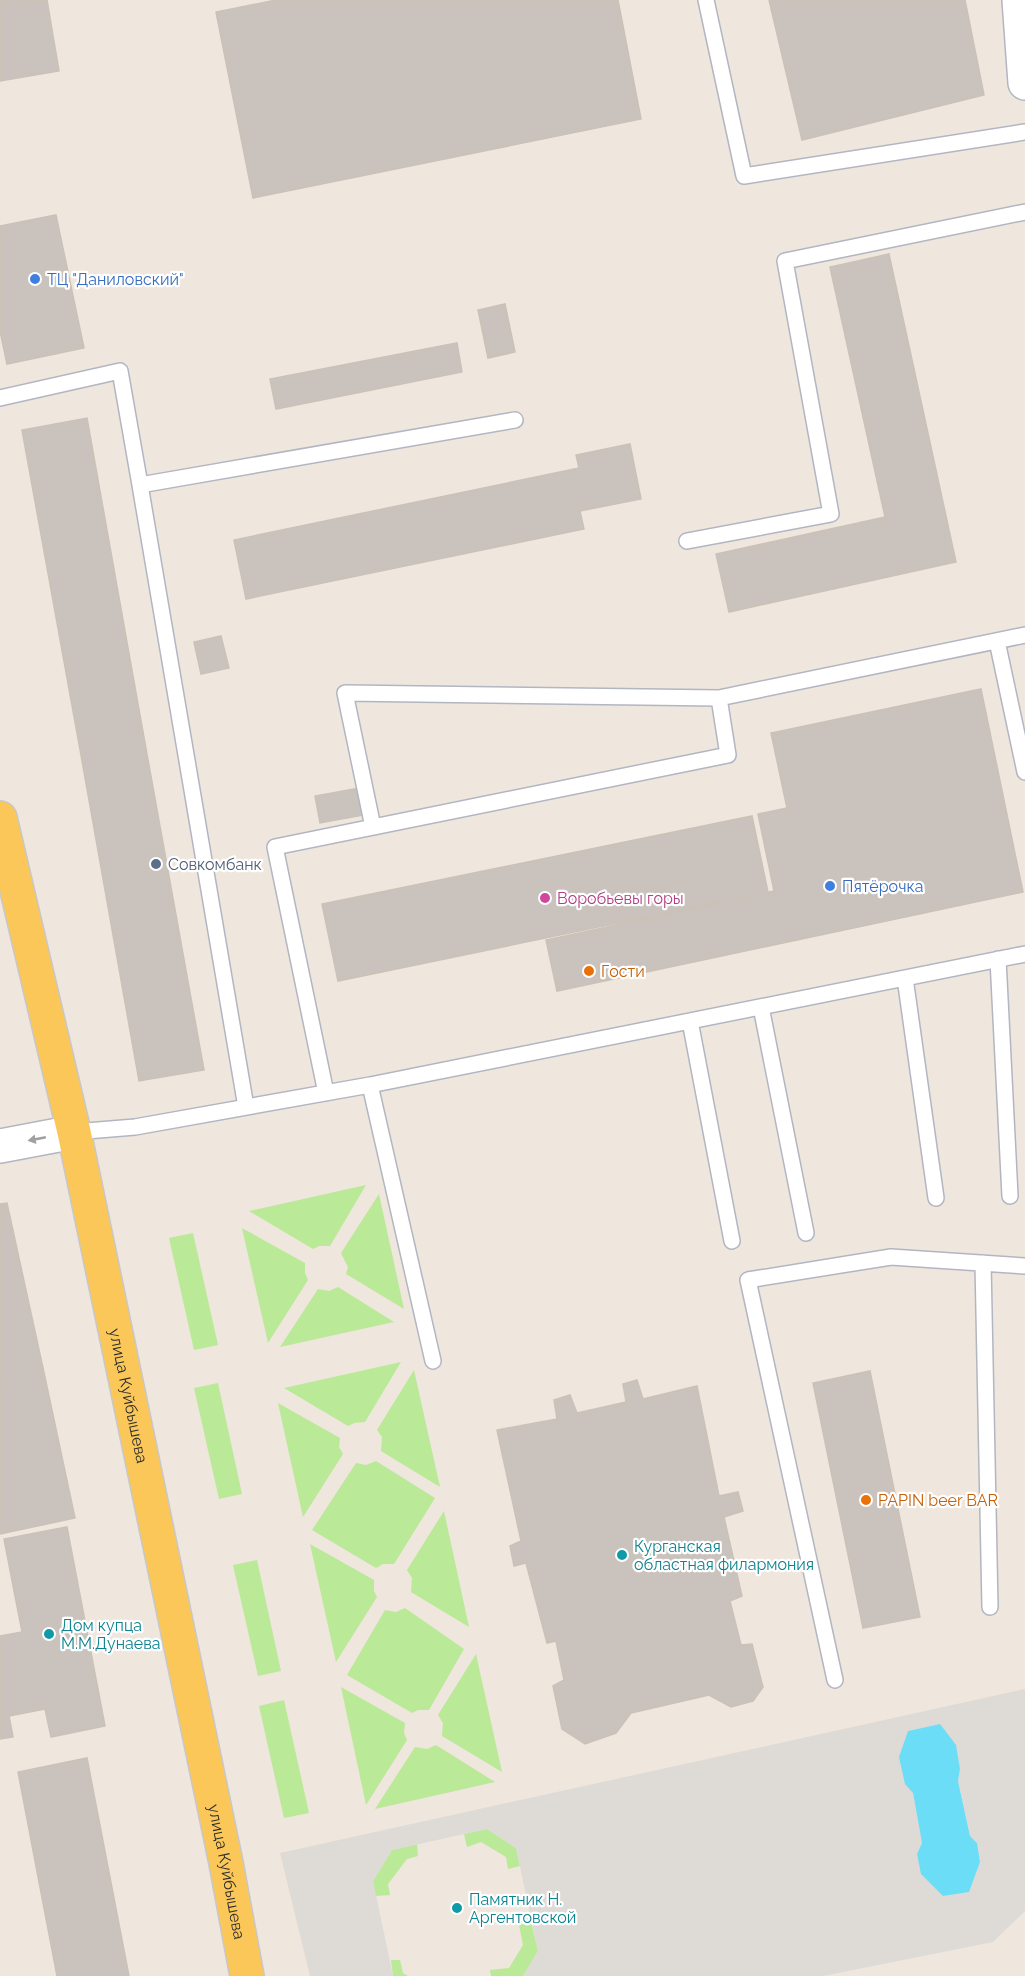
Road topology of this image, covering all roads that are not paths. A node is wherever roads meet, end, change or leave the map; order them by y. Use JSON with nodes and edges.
{"nodes":[{"id":1,"x":706,"y":0,"type":"edge"},
{"id":2,"x":1018,"y":0,"type":"edge"},
{"id":3,"x":1025,"y":82,"type":"edge"},
{"id":4,"x":1025,"y":132,"type":"edge"},
{"id":5,"x":1025,"y":212,"type":"edge"},
{"id":6,"x":0,"y":398,"type":"edge"},
{"id":7,"x":515,"y":420,"type":"dead end"},
{"id":8,"x":140,"y":485,"type":"junction"},
{"id":9,"x":687,"y":541,"type":"dead end"},
{"id":10,"x":1025,"y":634,"type":"edge"},
{"id":11,"x":997,"y":641,"type":"junction"},
{"id":12,"x":719,"y":698,"type":"junction"},
{"id":13,"x":1025,"y":772,"type":"edge"},
{"id":14,"x":0,"y":818,"type":"edge"},
{"id":15,"x":373,"y":827,"type":"junction"},
{"id":16,"x":1025,"y":954,"type":"edge"},
{"id":17,"x":998,"y":959,"type":"junction"},
{"id":18,"x":905,"y":978,"type":"junction"},
{"id":19,"x":760,"y":1007,"type":"junction"},
{"id":20,"x":690,"y":1021,"type":"junction"},
{"id":21,"x":370,"y":1085,"type":"junction"},
{"id":22,"x":326,"y":1093,"type":"junction"},
{"id":23,"x":246,"y":1107,"type":"junction"},
{"id":24,"x":74,"y":1132,"type":"junction"},
{"id":25,"x":0,"y":1146,"type":"edge"},
{"id":26,"x":1010,"y":1196,"type":"dead end"},
{"id":27,"x":936,"y":1198,"type":"dead end"},
{"id":28,"x":806,"y":1233,"type":"dead end"},
{"id":29,"x":732,"y":1241,"type":"dead end"},
{"id":30,"x":983,"y":1263,"type":"junction"},
{"id":31,"x":1025,"y":1266,"type":"edge"},
{"id":32,"x":433,"y":1361,"type":"dead end"},
{"id":33,"x":990,"y":1607,"type":"dead end"},
{"id":34,"x":835,"y":1680,"type":"dead end"},
{"id":35,"x":247,"y":1976,"type":"edge"}],
"edges":[{"from":1,"to":4,"type":"lane"},
{"from":2,"to":3,"type":"street"},
{"from":5,"to":9,"type":"lane"},
{"from":6,"to":8,"type":"lane"},
{"from":7,"to":8,"type":"lane"},
{"from":8,"to":23,"type":"lane"},
{"from":10,"to":11,"type":"lane"},
{"from":11,"to":12,"type":"lane"},
{"from":11,"to":13,"type":"lane"},
{"from":12,"to":15,"type":"lane"},
{"from":12,"to":15,"type":"lane"},
{"from":14,"to":24,"type":"main road","name":"улица Куйбышева"},
{"from":15,"to":22,"type":"lane"},
{"from":16,"to":17,"type":"lane"},
{"from":17,"to":18,"type":"lane"},
{"from":17,"to":26,"type":"lane"},
{"from":18,"to":19,"type":"lane"},
{"from":18,"to":27,"type":"lane"},
{"from":19,"to":20,"type":"lane"},
{"from":19,"to":28,"type":"lane"},
{"from":20,"to":21,"type":"lane"},
{"from":20,"to":29,"type":"lane"},
{"from":21,"to":22,"type":"lane"},
{"from":21,"to":32,"type":"lane"},
{"from":22,"to":23,"type":"lane"},
{"from":23,"to":24,"type":"lane"},
{"from":24,"to":25,"type":"street","one_way":true},
{"from":24,"to":35,"type":"main road","name":"улица Куйбышева"},
{"from":30,"to":31,"type":"lane"},
{"from":30,"to":33,"type":"lane"},
{"from":30,"to":34,"type":"lane"}]}
